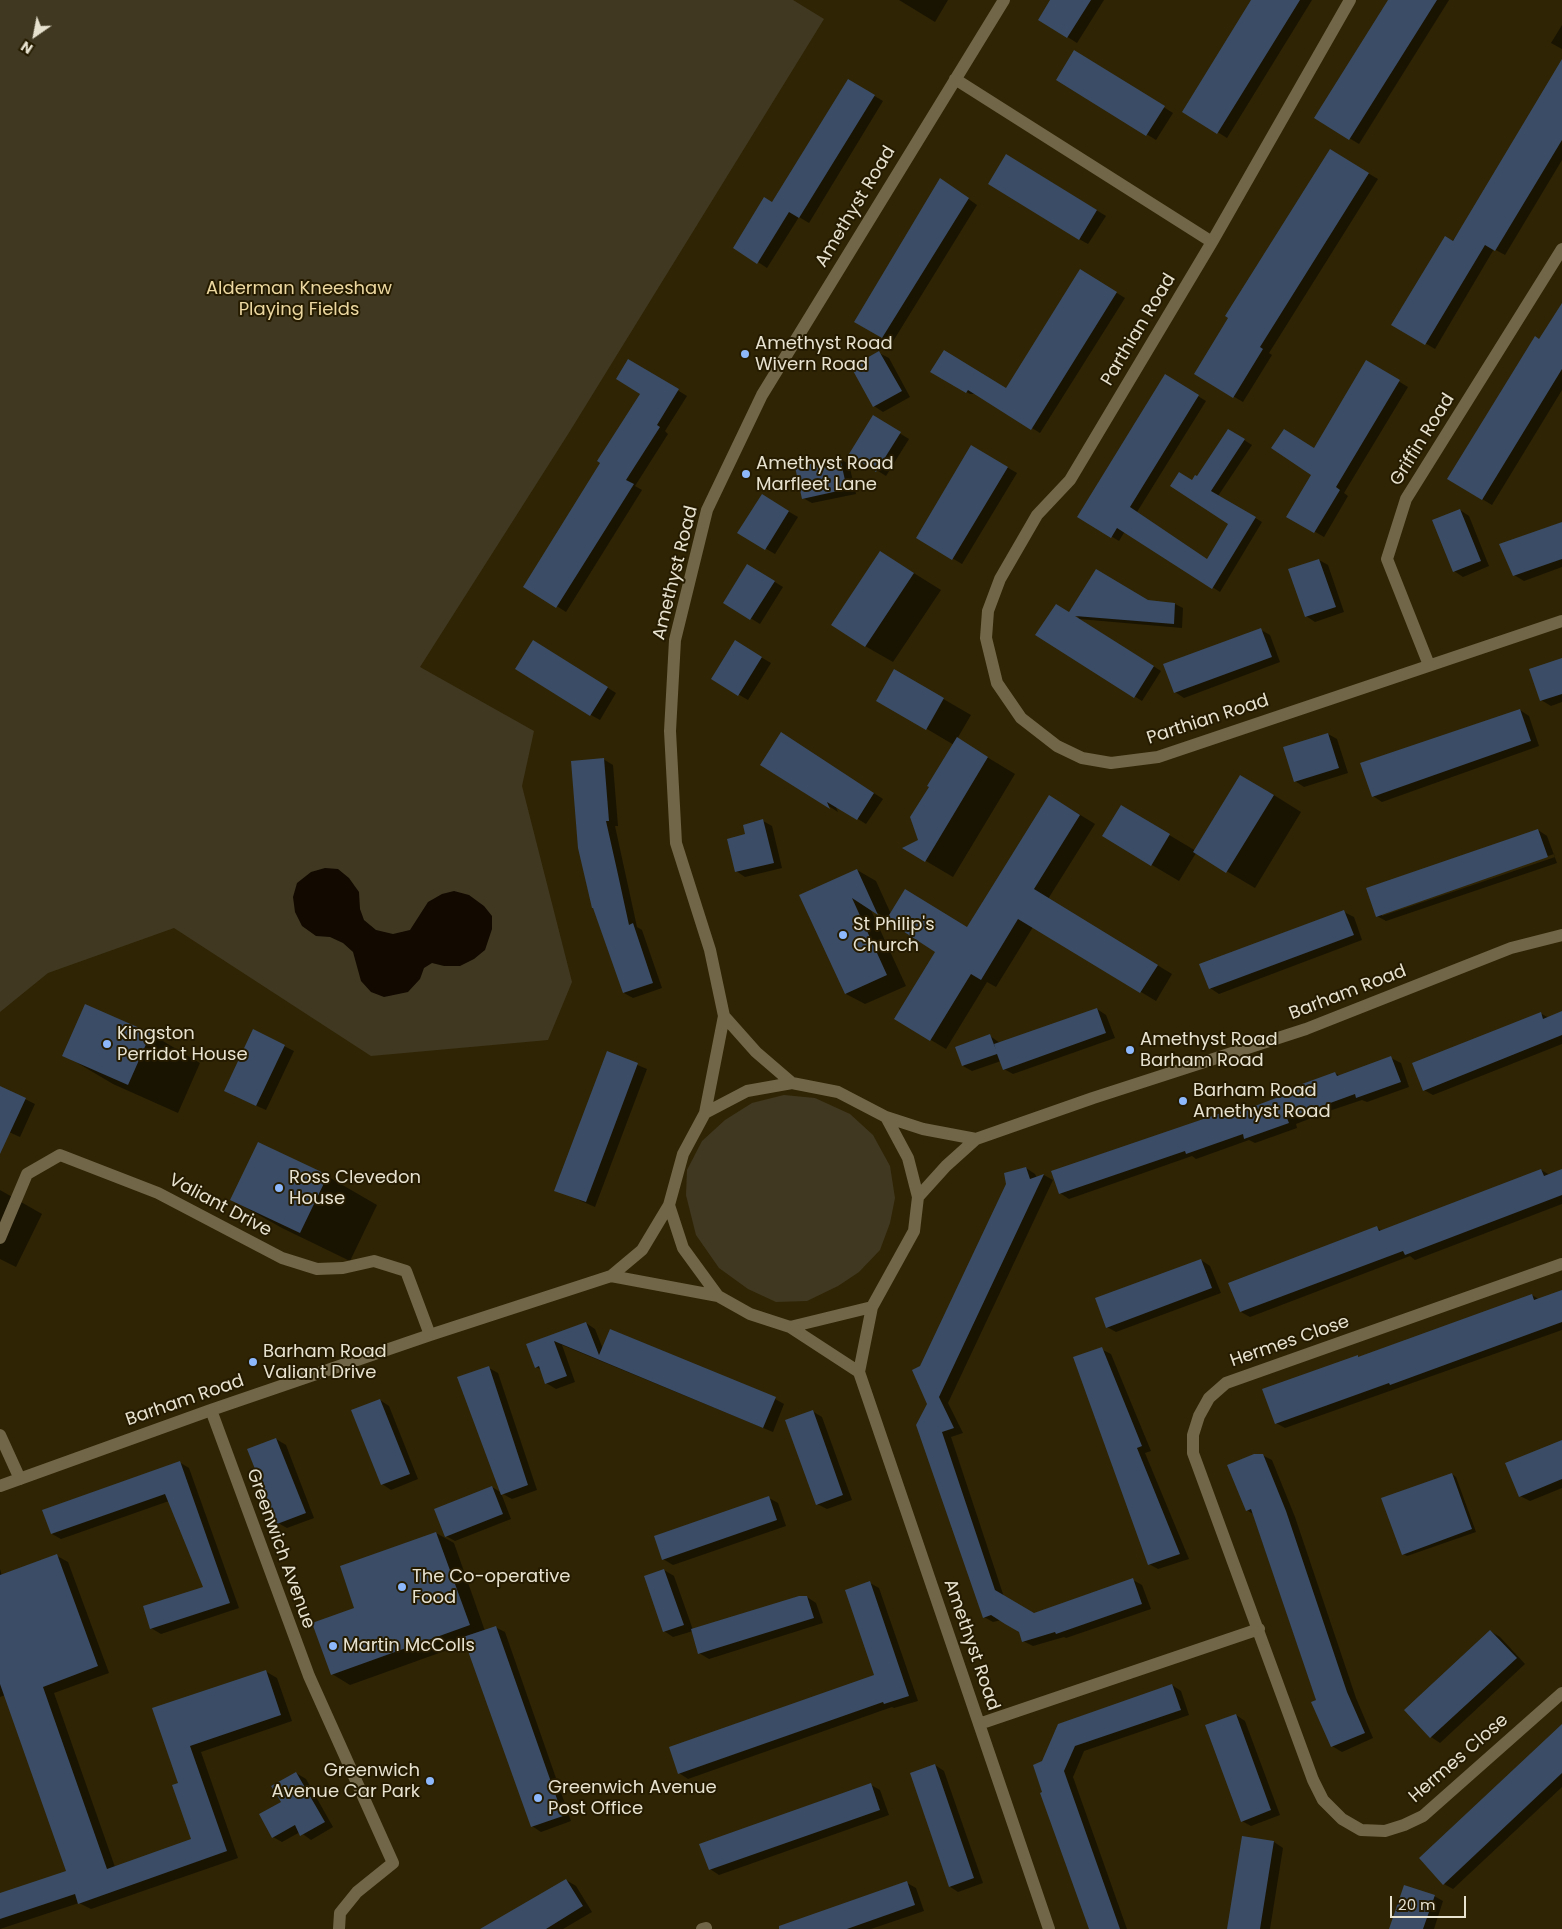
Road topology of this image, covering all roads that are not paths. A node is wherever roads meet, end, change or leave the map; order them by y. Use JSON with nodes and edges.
{"nodes":[{"id":1,"x":1004,"y":0,"type":"edge"},
{"id":2,"x":1350,"y":0,"type":"edge"},
{"id":3,"x":955,"y":79,"type":"junction"},
{"id":4,"x":1212,"y":242,"type":"junction"},
{"id":5,"x":1562,"y":249,"type":"edge"},
{"id":6,"x":1562,"y":621,"type":"edge"},
{"id":7,"x":1429,"y":665,"type":"junction"},
{"id":8,"x":1562,"y":936,"type":"edge"},
{"id":9,"x":724,"y":1016,"type":"junction"},
{"id":10,"x":792,"y":1084,"type":"junction"},
{"id":11,"x":705,"y":1113,"type":"junction"},
{"id":12,"x":886,"y":1117,"type":"junction"},
{"id":13,"x":976,"y":1139,"type":"junction"},
{"id":14,"x":918,"y":1197,"type":"junction"},
{"id":15,"x":669,"y":1205,"type":"junction"},
{"id":16,"x":0,"y":1238,"type":"edge"},
{"id":17,"x":1562,"y":1264,"type":"edge"},
{"id":18,"x":611,"y":1276,"type":"junction"},
{"id":19,"x":718,"y":1296,"type":"junction"},
{"id":20,"x":872,"y":1307,"type":"junction"},
{"id":21,"x":790,"y":1327,"type":"junction"},
{"id":22,"x":430,"y":1335,"type":"junction"},
{"id":23,"x":859,"y":1372,"type":"junction"},
{"id":24,"x":211,"y":1410,"type":"junction"},
{"id":25,"x":0,"y":1435,"type":"edge"},
{"id":26,"x":20,"y":1479,"type":"junction"},
{"id":27,"x":0,"y":1486,"type":"edge"},
{"id":28,"x":1259,"y":1629,"type":"junction"},
{"id":29,"x":1562,"y":1693,"type":"edge"},
{"id":30,"x":980,"y":1724,"type":"junction"},
{"id":31,"x":339,"y":1929,"type":"edge"},
{"id":32,"x":1049,"y":1929,"type":"edge"}],
"edges":[{"from":1,"to":3,"type":"street","name":"Amethyst Road"},
{"from":2,"to":4,"type":"street","name":"Parthian Road"},
{"from":3,"to":4,"type":"street"},
{"from":3,"to":9,"type":"street","name":"Amethyst Road"},
{"from":4,"to":7,"type":"street","name":"Parthian Road"},
{"from":5,"to":7,"type":"street","name":"Griffin Road"},
{"from":6,"to":7,"type":"street","name":"Parthian Road"},
{"from":8,"to":13,"type":"street","name":"Barham Road"},
{"from":9,"to":10,"type":"street","name":"Amethyst Road"},
{"from":9,"to":11,"type":"street","name":"Amethyst Road"},
{"from":10,"to":11,"type":"street"},
{"from":10,"to":12,"type":"street","name":"Barham Road"},
{"from":11,"to":15,"type":"street","name":"Amethyst Road"},
{"from":12,"to":13,"type":"street","name":"Barham Road"},
{"from":12,"to":14,"type":"street"},
{"from":13,"to":14,"type":"street","name":"Barham Road"},
{"from":14,"to":20,"type":"street"},
{"from":15,"to":18,"type":"street","name":"Barham Road"},
{"from":15,"to":19,"type":"street"},
{"from":16,"to":22,"type":"street","name":"Valiant Drive"},
{"from":17,"to":28,"type":"street","name":"Hermes Close"},
{"from":18,"to":19,"type":"street","name":"Barham Road"},
{"from":18,"to":22,"type":"street","name":"Barham Road"},
{"from":19,"to":21,"type":"street"},
{"from":20,"to":21,"type":"street"},
{"from":20,"to":23,"type":"street"},
{"from":21,"to":23,"type":"street"},
{"from":22,"to":24,"type":"street","name":"Barham Road"},
{"from":23,"to":30,"type":"street","name":"Amethyst Road"},
{"from":24,"to":26,"type":"street","name":"Barham Road"},
{"from":24,"to":31,"type":"street","name":"Greenwich Avenue"},
{"from":25,"to":26,"type":"street"},
{"from":26,"to":27,"type":"street","name":"Barham Road"},
{"from":28,"to":29,"type":"street","name":"Hermes Close"},
{"from":28,"to":30,"type":"street"},
{"from":30,"to":32,"type":"street","name":"Amethyst Road"}]}
